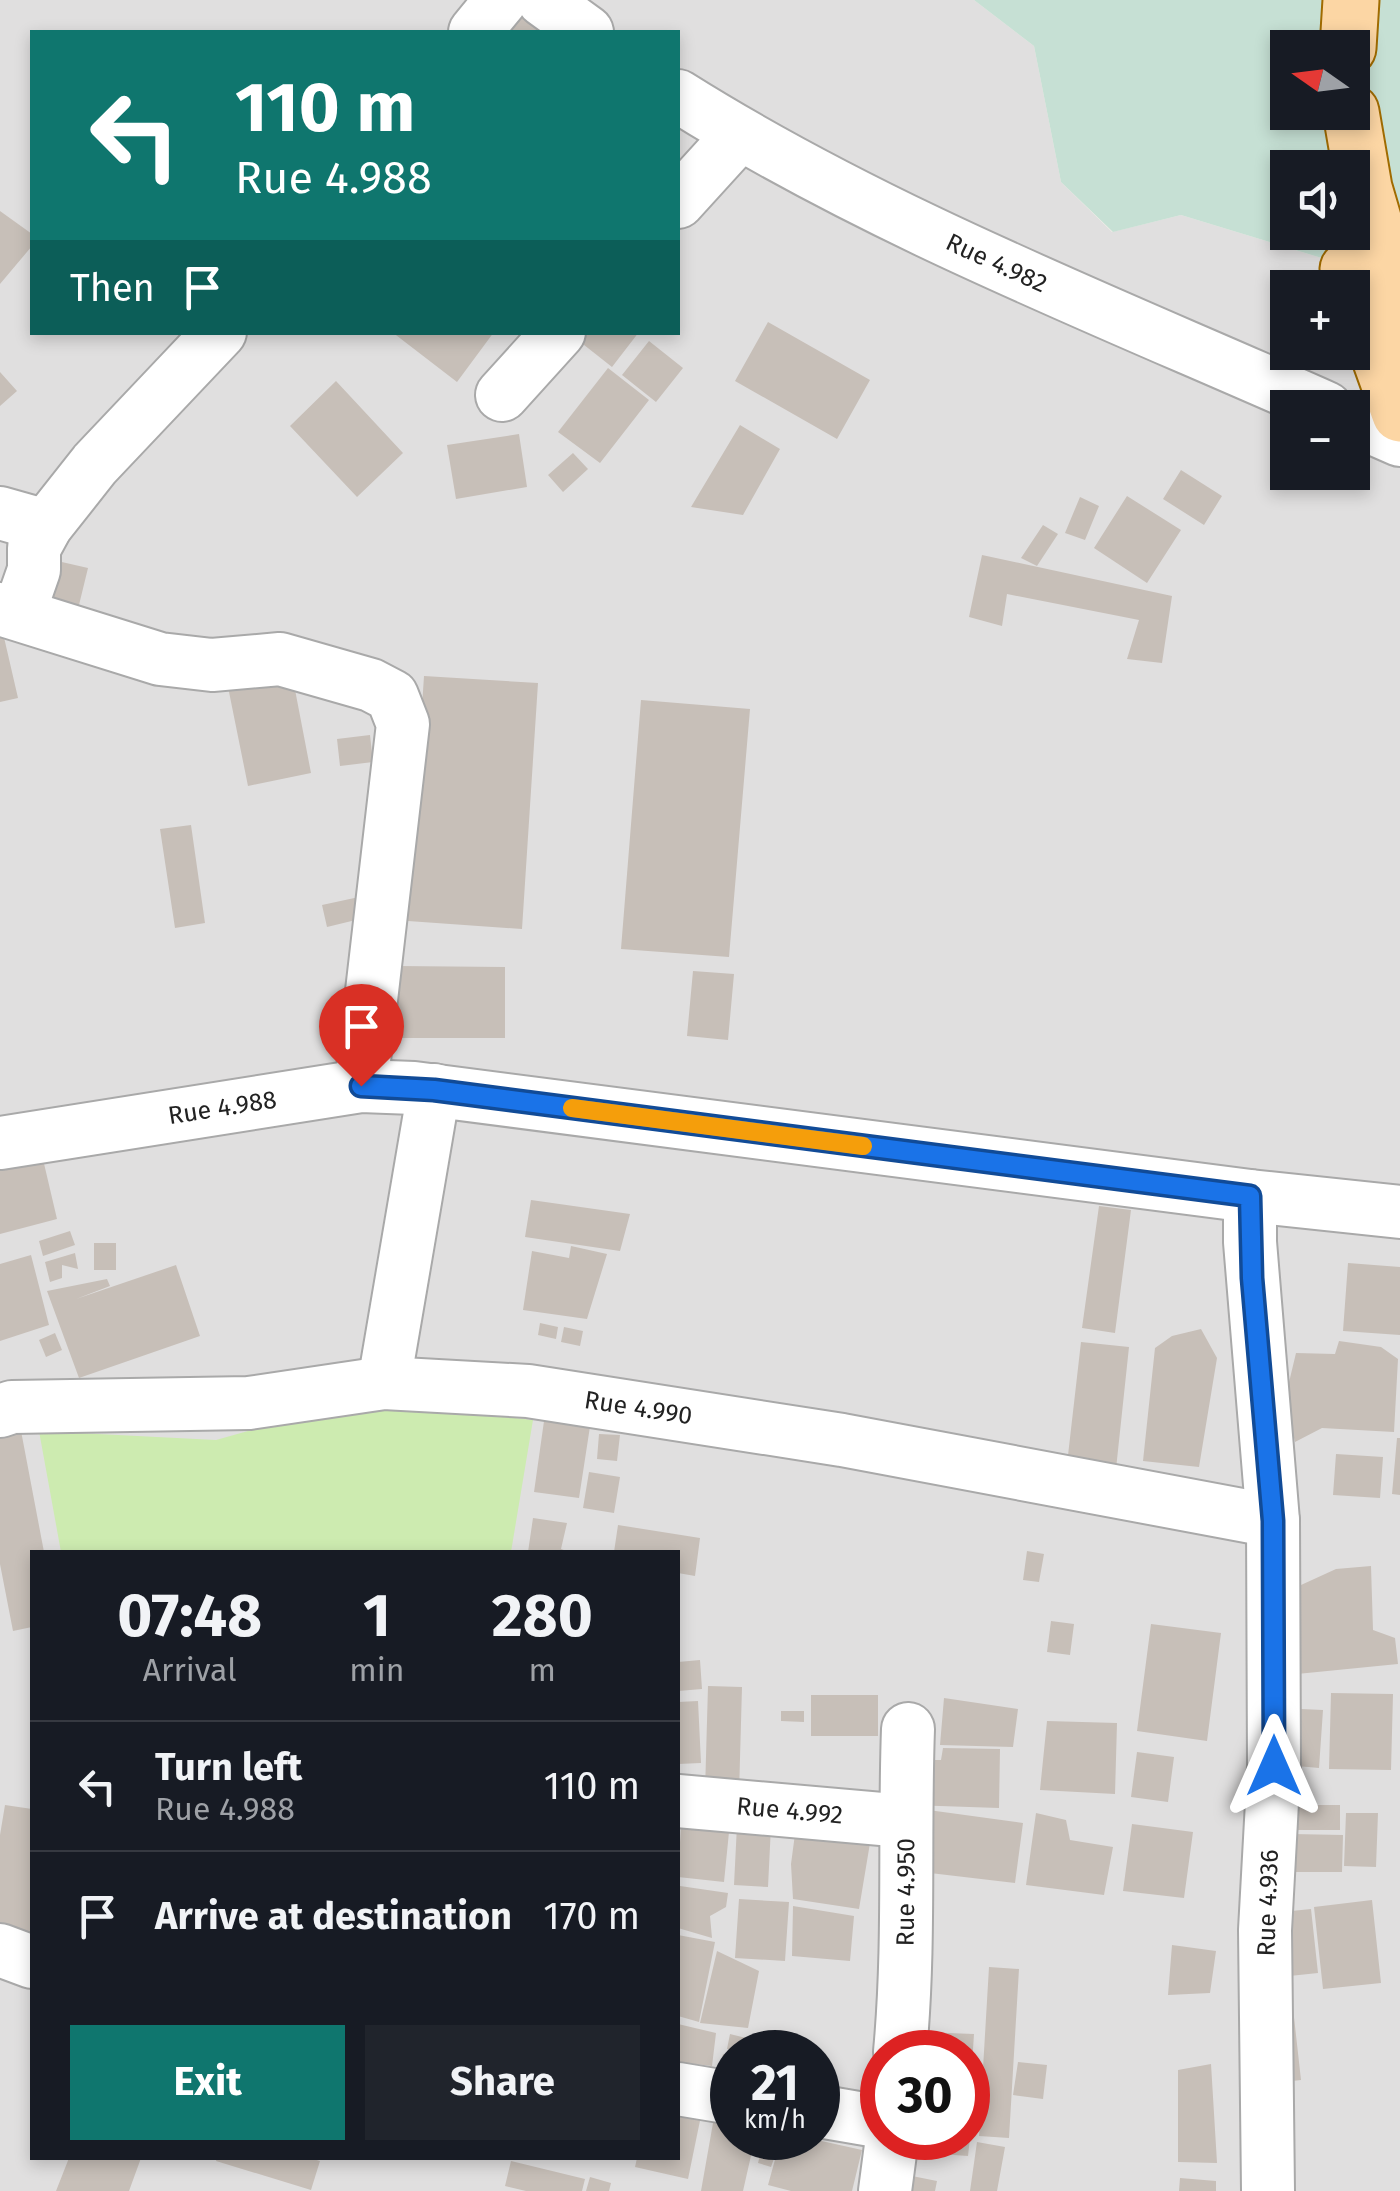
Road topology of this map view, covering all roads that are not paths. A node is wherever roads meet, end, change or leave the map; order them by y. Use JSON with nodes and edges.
{"nodes":[{"id":1,"x":501,"y":0,"type":"edge"},
{"id":2,"x":543,"y":0,"type":"edge"},
{"id":3,"x":1316,"y":0,"type":"edge"},
{"id":4,"x":1351,"y":0,"type":"edge"},
{"id":5,"x":477,"y":30,"type":"edge"},
{"id":6,"x":584,"y":30,"type":"edge"},
{"id":7,"x":1314,"y":30,"type":"edge"},
{"id":8,"x":1349,"y":30,"type":"edge"},
{"id":9,"x":680,"y":97,"type":"edge"},
{"id":10,"x":1353,"y":130,"type":"edge"},
{"id":11,"x":739,"y":135,"type":"junction"},
{"id":12,"x":680,"y":200,"type":"edge"},
{"id":13,"x":1343,"y":250,"type":"edge"},
{"id":14,"x":1400,"y":312,"type":"edge"},
{"id":15,"x":217,"y":335,"type":"edge"},
{"id":16,"x":556,"y":335,"type":"edge"},
{"id":17,"x":1285,"y":390,"type":"edge"},
{"id":18,"x":502,"y":395,"type":"dead end"},
{"id":19,"x":1400,"y":414,"type":"edge"},
{"id":20,"x":1370,"y":427,"type":"edge"},
{"id":21,"x":1400,"y":440,"type":"edge"},
{"id":22,"x":23,"y":519,"type":"edge"},
{"id":23,"x":10,"y":611,"type":"edge"},
{"id":24,"x":361,"y":1086,"type":"junction"},
{"id":25,"x":434,"y":1090,"type":"junction"},
{"id":26,"x":0,"y":1144,"type":"edge"},
{"id":27,"x":1250,"y":1196,"type":"junction"},
{"id":28,"x":1400,"y":1212,"type":"edge"},
{"id":29,"x":384,"y":1382,"type":"junction"},
{"id":30,"x":0,"y":1410,"type":"edge"},
{"id":31,"x":1273,"y":1521,"type":"junction"},
{"id":32,"x":908,"y":1730,"type":"dead end"},
{"id":33,"x":680,"y":1801,"type":"edge"},
{"id":34,"x":904,"y":1822,"type":"junction"},
{"id":35,"x":0,"y":1950,"type":"edge"},
{"id":36,"x":30,"y":1961,"type":"edge"},
{"id":37,"x":902,"y":2030,"type":"edge"},
{"id":38,"x":680,"y":2089,"type":"edge"},
{"id":39,"x":710,"y":2094,"type":"edge"},
{"id":40,"x":889,"y":2160,"type":"edge"},
{"id":41,"x":885,"y":2191,"type":"edge"},
{"id":42,"x":1268,"y":2191,"type":"edge"}],
"edges":[{"from":1,"to":5,"type":"street"},
{"from":2,"to":6,"type":"street"},
{"from":3,"to":7,"type":"main road"},
{"from":4,"to":8,"type":"main road"},
{"from":9,"to":11,"type":"street","name":"Rue 4.982"},
{"from":10,"to":14,"type":"main road"},
{"from":11,"to":12,"type":"street"},
{"from":11,"to":17,"type":"street","name":"Rue 4.982"},
{"from":13,"to":19,"type":"main road"},
{"from":15,"to":22,"type":"street"},
{"from":16,"to":18,"type":"street"},
{"from":20,"to":21,"type":"street"},
{"from":22,"to":23,"type":"street"},
{"from":23,"to":24,"type":"street"},
{"from":24,"to":25,"type":"street","name":"Rue 4.988"},
{"from":24,"to":26,"type":"street","name":"Rue 4.988"},
{"from":25,"to":27,"type":"street","name":"Rue 4.988"},
{"from":25,"to":29,"type":"street"},
{"from":27,"to":28,"type":"street","name":"Rue 4.988"},
{"from":27,"to":31,"type":"street","name":"Rue 4.936"},
{"from":29,"to":30,"type":"street","name":"Rue 4.990"},
{"from":29,"to":31,"type":"street","name":"Rue 4.990"},
{"from":31,"to":42,"type":"street","name":"Rue 4.936"},
{"from":32,"to":34,"type":"street","name":"Rue 4.950"},
{"from":33,"to":34,"type":"street","name":"Rue 4.992"},
{"from":34,"to":37,"type":"street","name":"Rue 4.950"},
{"from":35,"to":36,"type":"street"},
{"from":38,"to":39,"type":"street"},
{"from":40,"to":41,"type":"street"}]}
